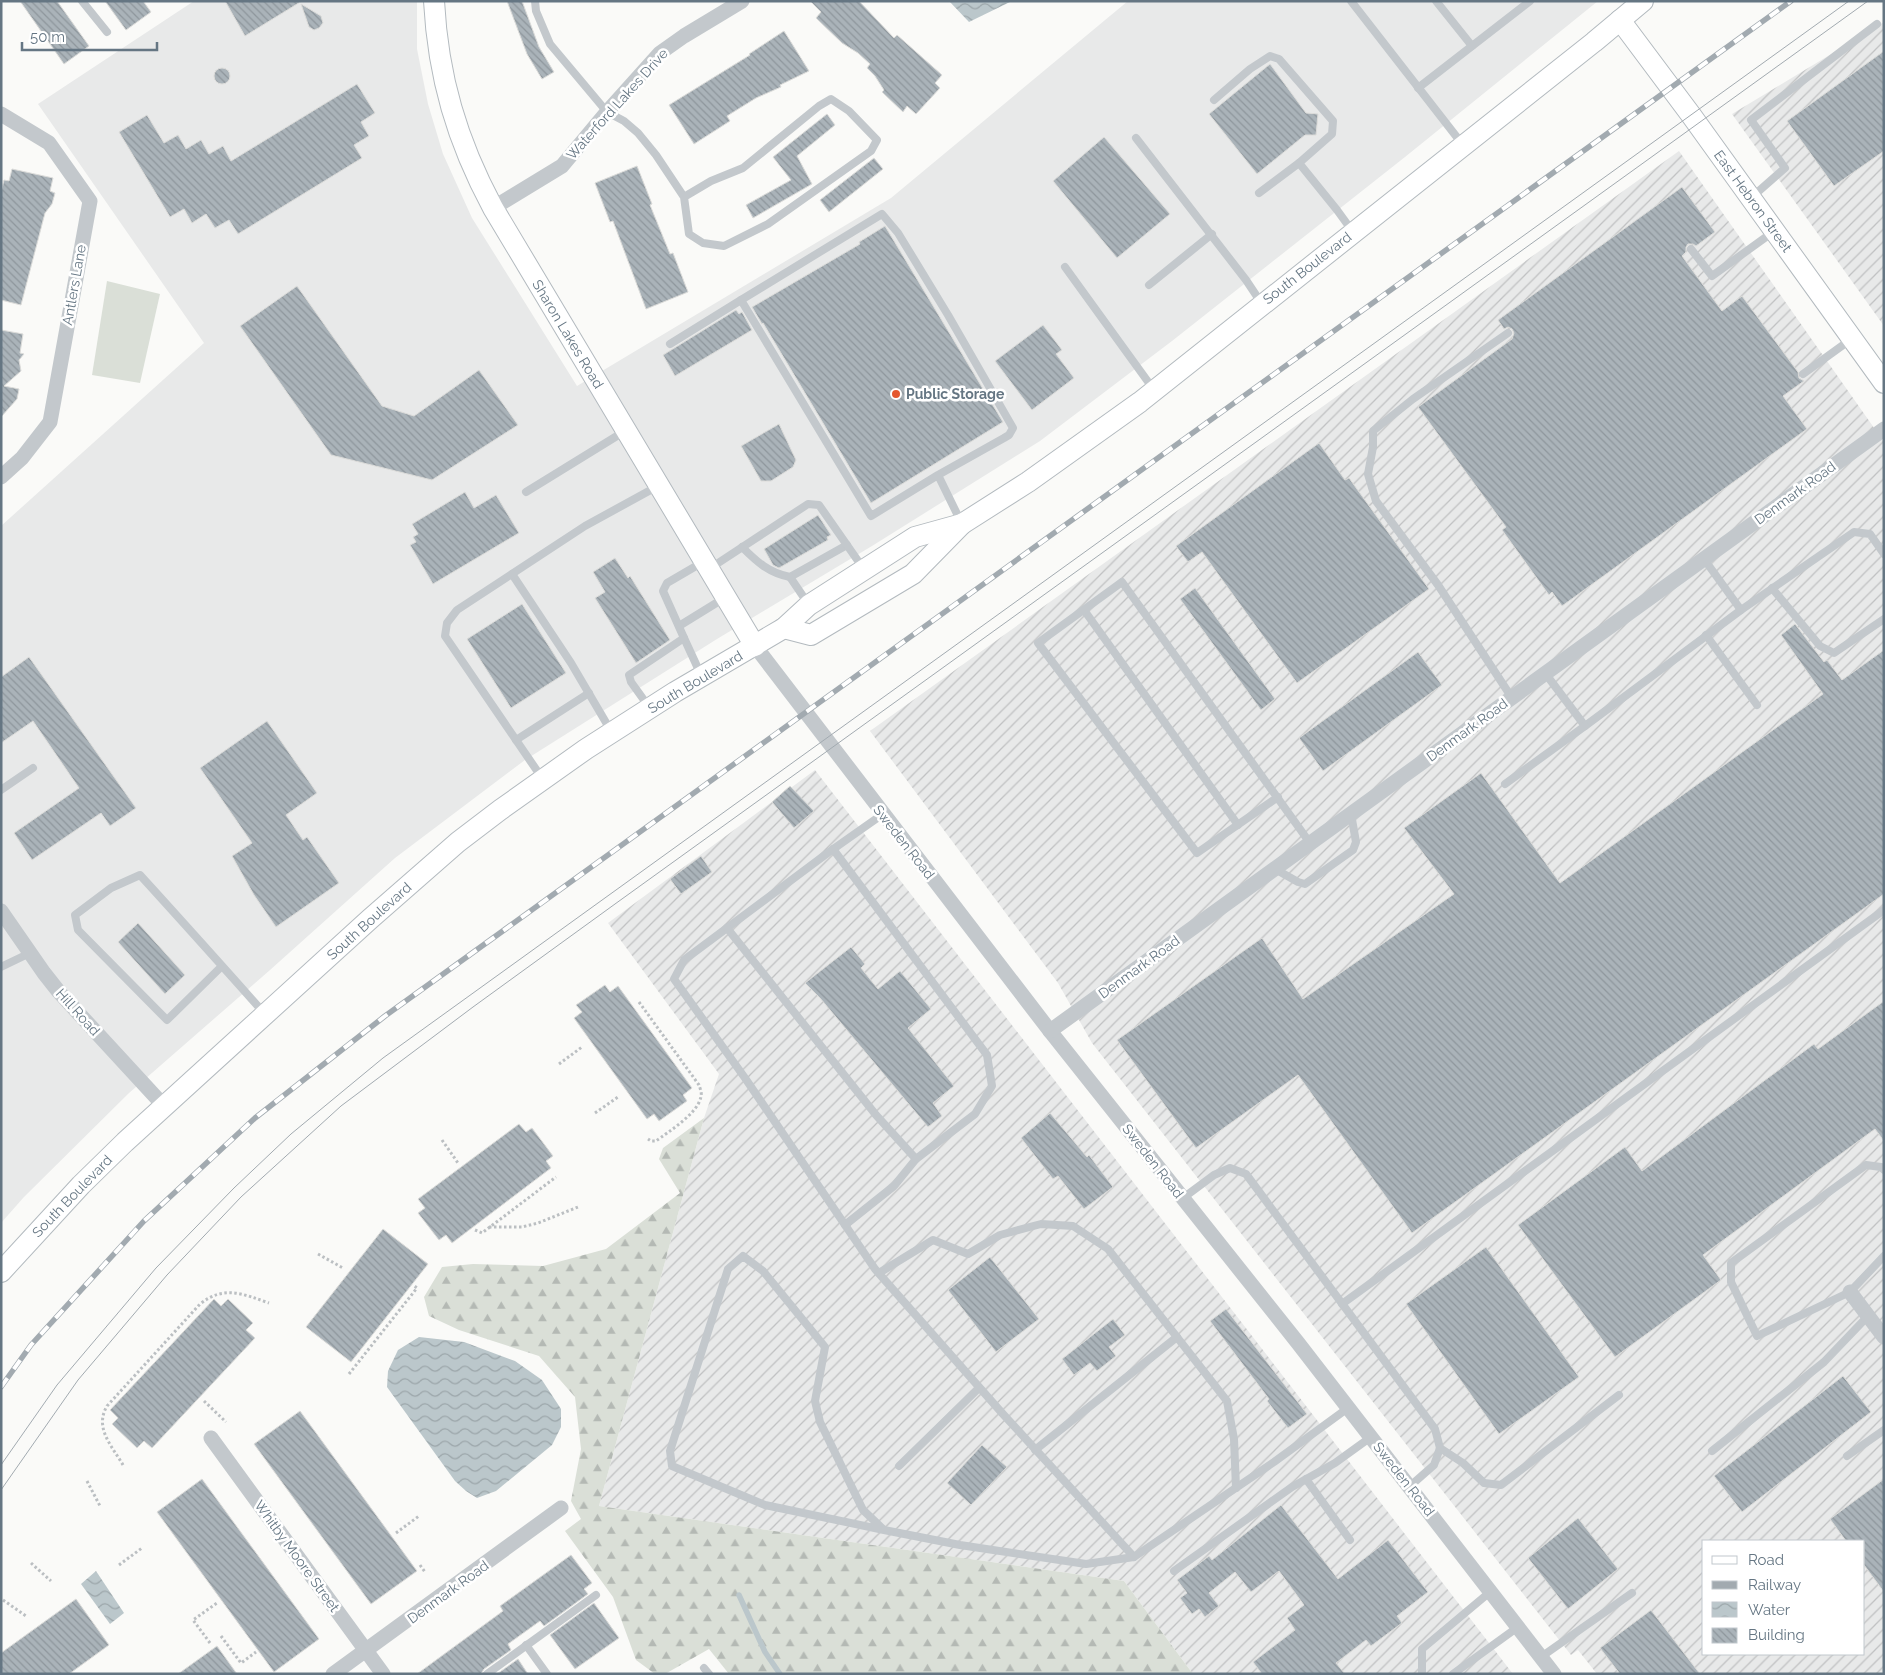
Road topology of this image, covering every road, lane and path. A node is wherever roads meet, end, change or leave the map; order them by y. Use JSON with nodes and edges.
{"nodes":[{"id":1,"x":82,"y":1,"type":"edge"},
{"id":2,"x":434,"y":1,"type":"edge"},
{"id":3,"x":535,"y":1,"type":"edge"},
{"id":4,"x":742,"y":1,"type":"edge"},
{"id":5,"x":1351,"y":1,"type":"edge"},
{"id":6,"x":1436,"y":1,"type":"edge"},
{"id":7,"x":1530,"y":1,"type":"edge"},
{"id":8,"x":1643,"y":1,"type":"edge"},
{"id":9,"x":1620,"y":20,"type":"junction"},
{"id":10,"x":1877,"y":24,"type":"dead end"},
{"id":11,"x":107,"y":32,"type":"dead end"},
{"id":12,"x":1472,"y":46,"type":"junction"},
{"id":13,"x":1418,"y":88,"type":"junction"},
{"id":14,"x":1214,"y":100,"type":"dead end"},
{"id":15,"x":607,"y":112,"type":"junction"},
{"id":16,"x":1,"y":114,"type":"edge"},
{"id":17,"x":1136,"y":138,"type":"dead end"},
{"id":18,"x":1463,"y":145,"type":"junction"},
{"id":19,"x":1299,"y":163,"type":"junction"},
{"id":20,"x":1259,"y":193,"type":"dead end"},
{"id":21,"x":684,"y":197,"type":"junction"},
{"id":22,"x":1751,"y":198,"type":"junction"},
{"id":23,"x":493,"y":208,"type":"junction"},
{"id":24,"x":1774,"y":231,"type":"junction"},
{"id":25,"x":1353,"y":232,"type":"junction"},
{"id":26,"x":1212,"y":234,"type":"junction"},
{"id":27,"x":1692,"y":249,"type":"dead end"},
{"id":28,"x":1066,"y":267,"type":"dead end"},
{"id":29,"x":1149,"y":285,"type":"dead end"},
{"id":30,"x":741,"y":300,"type":"junction"},
{"id":31,"x":1262,"y":304,"type":"junction"},
{"id":32,"x":1508,"y":334,"type":"dead end"},
{"id":33,"x":1852,"y":338,"type":"junction"},
{"id":34,"x":670,"y":344,"type":"dead end"},
{"id":35,"x":1804,"y":374,"type":"dead end"},
{"id":36,"x":1884,"y":383,"type":"edge"},
{"id":37,"x":1154,"y":390,"type":"junction"},
{"id":38,"x":1884,"y":429,"type":"edge"},
{"id":39,"x":626,"y":430,"type":"junction"},
{"id":40,"x":938,"y":475,"type":"junction"},
{"id":41,"x":1,"y":477,"type":"edge"},
{"id":42,"x":659,"y":485,"type":"junction"},
{"id":43,"x":526,"y":492,"type":"dead end"},
{"id":44,"x":962,"y":524,"type":"junction"},
{"id":45,"x":847,"y":545,"type":"junction"},
{"id":46,"x":742,"y":547,"type":"junction"},
{"id":47,"x":1884,"y":554,"type":"edge"},
{"id":48,"x":1704,"y":559,"type":"junction"},
{"id":49,"x":707,"y":565,"type":"junction"},
{"id":50,"x":864,"y":569,"type":"junction"},
{"id":51,"x":512,"y":574,"type":"junction"},
{"id":52,"x":790,"y":577,"type":"junction"},
{"id":53,"x":1772,"y":588,"type":"junction"},
{"id":54,"x":726,"y":597,"type":"junction"},
{"id":55,"x":809,"y":605,"type":"junction"},
{"id":56,"x":1084,"y":610,"type":"junction"},
{"id":57,"x":1741,"y":610,"type":"junction"},
{"id":58,"x":1884,"y":619,"type":"edge"},
{"id":59,"x":678,"y":626,"type":"junction"},
{"id":60,"x":784,"y":628,"type":"junction"},
{"id":61,"x":1706,"y":635,"type":"junction"},
{"id":62,"x":684,"y":638,"type":"junction"},
{"id":63,"x":755,"y":646,"type":"junction"},
{"id":64,"x":1545,"y":673,"type":"junction"},
{"id":65,"x":702,"y":677,"type":"junction"},
{"id":66,"x":589,"y":693,"type":"junction"},
{"id":67,"x":1512,"y":698,"type":"junction"},
{"id":68,"x":1757,"y":705,"type":"dead end"},
{"id":69,"x":650,"y":709,"type":"junction"},
{"id":70,"x":1585,"y":726,"type":"junction"},
{"id":71,"x":612,"y":733,"type":"junction"},
{"id":72,"x":516,"y":740,"type":"junction"},
{"id":73,"x":33,"y":768,"type":"dead end"},
{"id":74,"x":543,"y":779,"type":"junction"},
{"id":75,"x":1505,"y":784,"type":"dead end"},
{"id":76,"x":1,"y":790,"type":"edge"},
{"id":77,"x":1278,"y":797,"type":"junction"},
{"id":78,"x":883,"y":814,"type":"junction"},
{"id":79,"x":1351,"y":814,"type":"junction"},
{"id":80,"x":1238,"y":825,"type":"junction"},
{"id":81,"x":1310,"y":843,"type":"junction"},
{"id":82,"x":833,"y":849,"type":"junction"},
{"id":83,"x":1275,"y":869,"type":"junction"},
{"id":84,"x":1884,"y":910,"type":"edge"},
{"id":85,"x":1,"y":911,"type":"edge"},
{"id":86,"x":726,"y":928,"type":"junction"},
{"id":87,"x":30,"y":953,"type":"junction"},
{"id":88,"x":222,"y":966,"type":"junction"},
{"id":89,"x":1,"y":967,"type":"edge"},
{"id":90,"x":639,"y":1002,"type":"dead end"},
{"id":91,"x":265,"y":1014,"type":"junction"},
{"id":92,"x":1050,"y":1031,"type":"junction"},
{"id":93,"x":582,"y":1047,"type":"dead end"},
{"id":94,"x":559,"y":1064,"type":"dead end"},
{"id":95,"x":618,"y":1097,"type":"dead end"},
{"id":96,"x":164,"y":1106,"type":"junction"},
{"id":97,"x":595,"y":1113,"type":"dead end"},
{"id":98,"x":648,"y":1139,"type":"dead end"},
{"id":99,"x":442,"y":1140,"type":"dead end"},
{"id":100,"x":916,"y":1160,"type":"junction"},
{"id":101,"x":458,"y":1162,"type":"dead end"},
{"id":102,"x":1884,"y":1170,"type":"edge"},
{"id":103,"x":556,"y":1177,"type":"dead end"},
{"id":104,"x":1183,"y":1198,"type":"junction"},
{"id":105,"x":578,"y":1207,"type":"dead end"},
{"id":106,"x":845,"y":1225,"type":"junction"},
{"id":107,"x":489,"y":1227,"type":"junction"},
{"id":108,"x":475,"y":1230,"type":"dead end"},
{"id":109,"x":318,"y":1254,"type":"dead end"},
{"id":110,"x":1884,"y":1256,"type":"edge"},
{"id":111,"x":344,"y":1268,"type":"dead end"},
{"id":112,"x":1,"y":1272,"type":"edge"},
{"id":113,"x":879,"y":1274,"type":"junction"},
{"id":114,"x":413,"y":1285,"type":"dead end"},
{"id":115,"x":1850,"y":1292,"type":"junction"},
{"id":116,"x":269,"y":1303,"type":"dead end"},
{"id":117,"x":1342,"y":1304,"type":"junction"},
{"id":118,"x":1868,"y":1316,"type":"junction"},
{"id":119,"x":1177,"y":1337,"type":"junction"},
{"id":120,"x":1884,"y":1337,"type":"edge"},
{"id":121,"x":350,"y":1374,"type":"dead end"},
{"id":122,"x":979,"y":1388,"type":"junction"},
{"id":123,"x":1619,"y":1395,"type":"dead end"},
{"id":124,"x":204,"y":1401,"type":"dead end"},
{"id":125,"x":1348,"y":1408,"type":"junction"},
{"id":126,"x":226,"y":1422,"type":"dead end"},
{"id":127,"x":1884,"y":1430,"type":"edge"},
{"id":128,"x":1371,"y":1437,"type":"junction"},
{"id":129,"x":211,"y":1438,"type":"dead end"},
{"id":130,"x":1440,"y":1448,"type":"junction"},
{"id":131,"x":1035,"y":1450,"type":"junction"},
{"id":132,"x":1712,"y":1451,"type":"dead end"},
{"id":133,"x":1847,"y":1456,"type":"dead end"},
{"id":134,"x":123,"y":1465,"type":"dead end"},
{"id":135,"x":899,"y":1466,"type":"dead end"},
{"id":136,"x":1306,"y":1479,"type":"junction"},
{"id":137,"x":87,"y":1481,"type":"dead end"},
{"id":138,"x":1409,"y":1486,"type":"junction"},
{"id":139,"x":1236,"y":1488,"type":"junction"},
{"id":140,"x":100,"y":1506,"type":"dead end"},
{"id":141,"x":561,"y":1508,"type":"dead end"},
{"id":142,"x":419,"y":1516,"type":"dead end"},
{"id":143,"x":884,"y":1530,"type":"junction"},
{"id":144,"x":396,"y":1532,"type":"dead end"},
{"id":145,"x":1350,"y":1540,"type":"dead end"},
{"id":146,"x":142,"y":1548,"type":"dead end"},
{"id":147,"x":1134,"y":1557,"type":"junction"},
{"id":148,"x":31,"y":1564,"type":"dead end"},
{"id":149,"x":119,"y":1565,"type":"dead end"},
{"id":150,"x":420,"y":1565,"type":"dead end"},
{"id":151,"x":1174,"y":1571,"type":"dead end"},
{"id":152,"x":425,"y":1572,"type":"dead end"},
{"id":153,"x":51,"y":1581,"type":"dead end"},
{"id":154,"x":1490,"y":1592,"type":"junction"},
{"id":155,"x":1632,"y":1593,"type":"dead end"},
{"id":156,"x":596,"y":1595,"type":"dead end"},
{"id":157,"x":3,"y":1600,"type":"dead end"},
{"id":158,"x":217,"y":1603,"type":"dead end"},
{"id":159,"x":26,"y":1616,"type":"dead end"},
{"id":160,"x":1518,"y":1627,"type":"junction"},
{"id":161,"x":221,"y":1636,"type":"dead end"},
{"id":162,"x":210,"y":1643,"type":"dead end"},
{"id":163,"x":526,"y":1646,"type":"junction"},
{"id":164,"x":366,"y":1650,"type":"junction"},
{"id":165,"x":256,"y":1652,"type":"dead end"},
{"id":166,"x":1541,"y":1657,"type":"junction"},
{"id":167,"x":1424,"y":1673,"type":"edge"},
{"id":168,"x":334,"y":1674,"type":"edge"},
{"id":169,"x":383,"y":1674,"type":"edge"},
{"id":170,"x":487,"y":1674,"type":"edge"},
{"id":171,"x":548,"y":1674,"type":"edge"},
{"id":172,"x":1453,"y":1674,"type":"edge"},
{"id":173,"x":1554,"y":1674,"type":"edge"}],
"edges":[{"from":1,"to":11,"type":"lane"},
{"from":2,"to":23,"type":"main road","name":"Sharon Lakes Road"},
{"from":3,"to":15,"type":"lane"},
{"from":4,"to":15,"type":"street","name":"Waterford Lakes Drive"},
{"from":5,"to":13,"type":"lane"},
{"from":6,"to":12,"type":"lane"},
{"from":7,"to":12,"type":"lane"},
{"from":8,"to":9,"type":"main road","name":"South Boulevard"},
{"from":9,"to":18,"type":"main road","name":"South Boulevard"},
{"from":9,"to":22,"type":"main road","name":"East Hebron Street"},
{"from":10,"to":22,"type":"lane"},
{"from":12,"to":13,"type":"lane"},
{"from":13,"to":18,"type":"lane"},
{"from":14,"to":19,"type":"lane"},
{"from":15,"to":21,"type":"lane"},
{"from":15,"to":23,"type":"street","name":"Waterford Lakes Drive"},
{"from":16,"to":41,"type":"street","name":"Antlers Lane"},
{"from":17,"to":26,"type":"lane"},
{"from":18,"to":25,"type":"main road","name":"South Boulevard"},
{"from":19,"to":20,"type":"lane"},
{"from":19,"to":25,"type":"lane"},
{"from":21,"to":21,"type":"lane"},
{"from":22,"to":24,"type":"main road","name":"East Hebron Street"},
{"from":23,"to":39,"type":"main road","name":"Sharon Lakes Road"},
{"from":24,"to":27,"type":"lane"},
{"from":24,"to":33,"type":"main road","name":"East Hebron Street"},
{"from":25,"to":31,"type":"main road","name":"South Boulevard"},
{"from":26,"to":29,"type":"lane"},
{"from":26,"to":31,"type":"lane"},
{"from":28,"to":37,"type":"lane"},
{"from":30,"to":34,"type":"lane"},
{"from":30,"to":40,"type":"lane"},
{"from":30,"to":40,"type":"lane"},
{"from":31,"to":37,"type":"main road","name":"South Boulevard"},
{"from":32,"to":67,"type":"lane"},
{"from":33,"to":35,"type":"lane"},
{"from":33,"to":36,"type":"main road","name":"East Hebron Street"},
{"from":37,"to":44,"type":"main road","name":"South Boulevard"},
{"from":38,"to":48,"type":"street","name":"Denmark Road"},
{"from":39,"to":42,"type":"main road","name":"Sharon Lakes Road"},
{"from":39,"to":43,"type":"lane"},
{"from":40,"to":44,"type":"lane"},
{"from":42,"to":49,"type":"main road","name":"Sharon Lakes Road"},
{"from":42,"to":51,"type":"lane"},
{"from":44,"to":50,"type":"main road","name":"South Boulevard"},
{"from":44,"to":60,"type":"main road","name":"South Boulevard"},
{"from":45,"to":46,"type":"lane"},
{"from":45,"to":50,"type":"lane"},
{"from":45,"to":52,"type":"lane"},
{"from":46,"to":49,"type":"lane"},
{"from":46,"to":52,"type":"lane"},
{"from":47,"to":53,"type":"lane"},
{"from":48,"to":57,"type":"lane"},
{"from":48,"to":64,"type":"street","name":"Denmark Road"},
{"from":49,"to":54,"type":"main road","name":"Sharon Lakes Road"},
{"from":49,"to":59,"type":"lane"},
{"from":50,"to":55,"type":"main road","name":"South Boulevard"},
{"from":51,"to":66,"type":"lane"},
{"from":51,"to":72,"type":"lane"},
{"from":52,"to":55,"type":"lane"},
{"from":53,"to":57,"type":"lane"},
{"from":53,"to":58,"type":"lane"},
{"from":54,"to":59,"type":"lane"},
{"from":54,"to":63,"type":"main road","name":"Sharon Lakes Road"},
{"from":55,"to":60,"type":"main road","name":"South Boulevard"},
{"from":56,"to":77,"type":"lane"},
{"from":56,"to":80,"type":"lane"},
{"from":56,"to":80,"type":"lane"},
{"from":57,"to":61,"type":"lane"},
{"from":59,"to":62,"type":"lane"},
{"from":60,"to":63,"type":"main road","name":"South Boulevard"},
{"from":61,"to":68,"type":"lane"},
{"from":61,"to":70,"type":"lane"},
{"from":62,"to":65,"type":"lane"},
{"from":62,"to":69,"type":"lane"},
{"from":63,"to":65,"type":"main road","name":"South Boulevard"},
{"from":63,"to":78,"type":"street","name":"Sweden Road"},
{"from":64,"to":67,"type":"street","name":"Denmark Road"},
{"from":64,"to":70,"type":"lane"},
{"from":65,"to":69,"type":"main road","name":"South Boulevard"},
{"from":66,"to":71,"type":"lane"},
{"from":66,"to":72,"type":"lane"},
{"from":67,"to":79,"type":"street","name":"Denmark Road"},
{"from":69,"to":71,"type":"main road","name":"South Boulevard"},
{"from":70,"to":75,"type":"lane"},
{"from":71,"to":74,"type":"main road","name":"South Boulevard"},
{"from":72,"to":74,"type":"lane"},
{"from":73,"to":76,"type":"lane"},
{"from":74,"to":91,"type":"main road","name":"South Boulevard"},
{"from":77,"to":80,"type":"lane"},
{"from":77,"to":81,"type":"lane"},
{"from":78,"to":82,"type":"lane"},
{"from":78,"to":92,"type":"street","name":"Sweden Road"},
{"from":79,"to":81,"type":"street","name":"Denmark Road"},
{"from":79,"to":83,"type":"lane"},
{"from":81,"to":83,"type":"street","name":"Denmark Road"},
{"from":82,"to":86,"type":"lane"},
{"from":82,"to":100,"type":"lane"},
{"from":83,"to":92,"type":"street","name":"Denmark Road"},
{"from":84,"to":117,"type":"lane"},
{"from":85,"to":87,"type":"street","name":"Hill Road"},
{"from":86,"to":100,"type":"lane"},
{"from":86,"to":106,"type":"lane"},
{"from":87,"to":89,"type":"lane"},
{"from":87,"to":96,"type":"street","name":"Hill Road"},
{"from":88,"to":88,"type":"lane"},
{"from":88,"to":91,"type":"lane"},
{"from":90,"to":98,"type":"path"},
{"from":91,"to":96,"type":"main road","name":"South Boulevard"},
{"from":92,"to":104,"type":"street","name":"Sweden Road"},
{"from":93,"to":94,"type":"path"},
{"from":95,"to":97,"type":"path"},
{"from":96,"to":112,"type":"main road","name":"South Boulevard"},
{"from":99,"to":101,"type":"path"},
{"from":100,"to":106,"type":"lane"},
{"from":102,"to":115,"type":"lane"},
{"from":103,"to":107,"type":"path"},
{"from":104,"to":117,"type":"lane"},
{"from":104,"to":125,"type":"street","name":"Sweden Road"},
{"from":105,"to":107,"type":"path"},
{"from":106,"to":113,"type":"lane"},
{"from":107,"to":108,"type":"path"},
{"from":109,"to":111,"type":"path"},
{"from":110,"to":115,"type":"lane"},
{"from":113,"to":119,"type":"lane"},
{"from":113,"to":122,"type":"lane"},
{"from":114,"to":121,"type":"path"},
{"from":115,"to":118,"type":"street"},
{"from":116,"to":134,"type":"path"},
{"from":117,"to":130,"type":"lane"},
{"from":118,"to":120,"type":"street"},
{"from":118,"to":132,"type":"lane"},
{"from":119,"to":131,"type":"lane"},
{"from":119,"to":139,"type":"lane"},
{"from":122,"to":131,"type":"lane"},
{"from":122,"to":135,"type":"lane"},
{"from":123,"to":130,"type":"lane"},
{"from":124,"to":126,"type":"path"},
{"from":125,"to":128,"type":"street","name":"Sweden Road"},
{"from":125,"to":139,"type":"lane"},
{"from":127,"to":133,"type":"lane"},
{"from":128,"to":136,"type":"lane"},
{"from":128,"to":138,"type":"street","name":"Sweden Road"},
{"from":129,"to":164,"type":"street","name":"Whitby Moore Street"},
{"from":130,"to":138,"type":"lane"},
{"from":131,"to":147,"type":"lane"},
{"from":136,"to":145,"type":"lane"},
{"from":136,"to":151,"type":"lane"},
{"from":137,"to":140,"type":"path"},
{"from":138,"to":154,"type":"street","name":"Sweden Road"},
{"from":139,"to":147,"type":"lane"},
{"from":141,"to":164,"type":"street","name":"Denmark Road"},
{"from":142,"to":144,"type":"path"},
{"from":143,"to":143,"type":"lane"},
{"from":143,"to":147,"type":"lane"},
{"from":146,"to":149,"type":"path"},
{"from":148,"to":153,"type":"path"},
{"from":150,"to":152,"type":"path"},
{"from":154,"to":160,"type":"street","name":"Sweden Road"},
{"from":154,"to":167,"type":"lane"},
{"from":155,"to":166,"type":"lane"},
{"from":156,"to":163,"type":"lane"},
{"from":157,"to":159,"type":"path"},
{"from":158,"to":162,"type":"path"},
{"from":160,"to":166,"type":"street","name":"Sweden Road"},
{"from":160,"to":172,"type":"lane"},
{"from":161,"to":165,"type":"path"},
{"from":163,"to":170,"type":"lane"},
{"from":163,"to":171,"type":"lane"},
{"from":164,"to":168,"type":"street","name":"Denmark Road"},
{"from":164,"to":169,"type":"street","name":"Whitby Moore Street"},
{"from":166,"to":173,"type":"street","name":"Sweden Road"}]}
